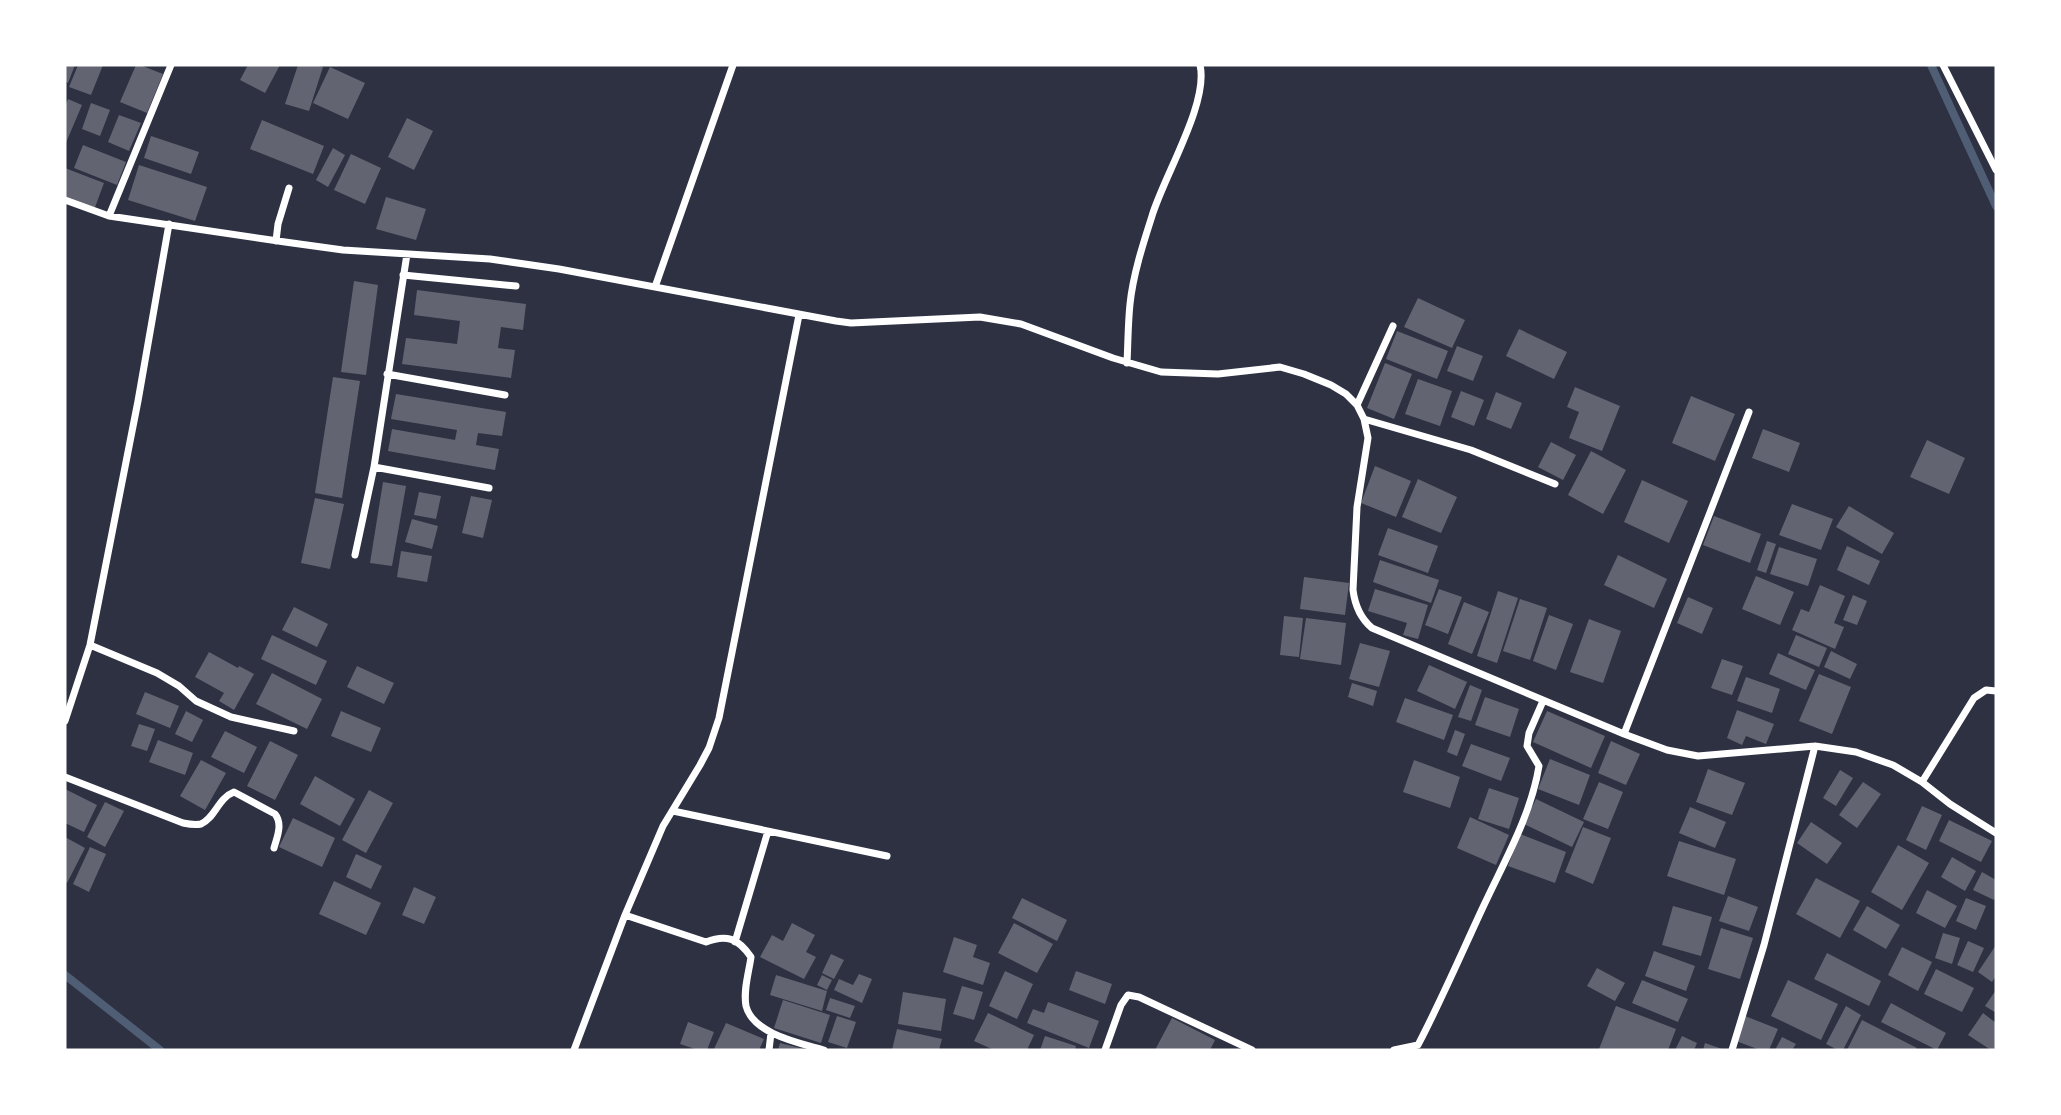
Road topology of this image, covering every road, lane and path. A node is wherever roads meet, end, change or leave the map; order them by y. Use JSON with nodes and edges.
{"nodes":[{"id":1,"x":171,"y":65,"type":"edge"},
{"id":2,"x":733,"y":65,"type":"edge"},
{"id":3,"x":1200,"y":65,"type":"edge"},
{"id":4,"x":1944,"y":65,"type":"edge"},
{"id":5,"x":1996,"y":170,"type":"edge"},
{"id":6,"x":289,"y":188,"type":"dead end"},
{"id":7,"x":65,"y":200,"type":"edge"},
{"id":8,"x":109,"y":216,"type":"junction"},
{"id":9,"x":169,"y":224,"type":"junction"},
{"id":10,"x":276,"y":241,"type":"junction"},
{"id":11,"x":407,"y":254,"type":"junction"},
{"id":12,"x":403,"y":275,"type":"junction"},
{"id":13,"x":516,"y":286,"type":"dead end"},
{"id":14,"x":655,"y":287,"type":"junction"},
{"id":15,"x":799,"y":315,"type":"junction"},
{"id":16,"x":1393,"y":326,"type":"dead end"},
{"id":17,"x":1127,"y":363,"type":"junction"},
{"id":18,"x":387,"y":374,"type":"junction"},
{"id":19,"x":505,"y":395,"type":"dead end"},
{"id":20,"x":1357,"y":405,"type":"junction"},
{"id":21,"x":1749,"y":412,"type":"dead end"},
{"id":22,"x":1364,"y":419,"type":"junction"},
{"id":23,"x":374,"y":467,"type":"junction"},
{"id":24,"x":1555,"y":484,"type":"dead end"},
{"id":25,"x":489,"y":488,"type":"dead end"},
{"id":26,"x":355,"y":555,"type":"dead end"},
{"id":27,"x":90,"y":645,"type":"junction"},
{"id":28,"x":1996,"y":691,"type":"edge"},
{"id":29,"x":1544,"y":701,"type":"junction"},
{"id":30,"x":65,"y":721,"type":"edge"},
{"id":31,"x":294,"y":731,"type":"dead end"},
{"id":32,"x":1624,"y":734,"type":"junction"},
{"id":33,"x":1815,"y":746,"type":"junction"},
{"id":34,"x":65,"y":776,"type":"edge"},
{"id":35,"x":1922,"y":782,"type":"junction"},
{"id":36,"x":673,"y":811,"type":"junction"},
{"id":37,"x":768,"y":831,"type":"junction"},
{"id":38,"x":1996,"y":833,"type":"edge"},
{"id":39,"x":274,"y":848,"type":"dead end"},
{"id":40,"x":887,"y":856,"type":"dead end"},
{"id":41,"x":625,"y":915,"type":"junction"},
{"id":42,"x":735,"y":942,"type":"junction"},
{"id":43,"x":771,"y":1033,"type":"junction"},
{"id":44,"x":1416,"y":1048,"type":"edge"},
{"id":45,"x":574,"y":1050,"type":"edge"},
{"id":46,"x":769,"y":1050,"type":"edge"},
{"id":47,"x":824,"y":1050,"type":"edge"},
{"id":48,"x":1105,"y":1050,"type":"edge"},
{"id":49,"x":1252,"y":1050,"type":"edge"},
{"id":50,"x":1394,"y":1050,"type":"edge"},
{"id":51,"x":1732,"y":1050,"type":"edge"}],
"edges":[{"from":1,"to":8,"type":"street"},
{"from":2,"to":14,"type":"street"},
{"from":3,"to":17,"type":"street"},
{"from":4,"to":5,"type":"street"},
{"from":6,"to":10,"type":"street"},
{"from":7,"to":8,"type":"street"},
{"from":8,"to":9,"type":"street"},
{"from":9,"to":10,"type":"street"},
{"from":9,"to":27,"type":"street"},
{"from":10,"to":11,"type":"street"},
{"from":11,"to":12,"type":"street"},
{"from":11,"to":14,"type":"street"},
{"from":12,"to":13,"type":"street"},
{"from":12,"to":18,"type":"street"},
{"from":14,"to":15,"type":"street"},
{"from":15,"to":17,"type":"street"},
{"from":15,"to":36,"type":"street"},
{"from":16,"to":20,"type":"street"},
{"from":17,"to":20,"type":"street"},
{"from":18,"to":19,"type":"street"},
{"from":18,"to":23,"type":"street"},
{"from":20,"to":22,"type":"street"},
{"from":21,"to":32,"type":"street"},
{"from":22,"to":24,"type":"street"},
{"from":22,"to":29,"type":"street"},
{"from":23,"to":25,"type":"street"},
{"from":23,"to":26,"type":"street"},
{"from":27,"to":30,"type":"street"},
{"from":27,"to":31,"type":"street"},
{"from":28,"to":35,"type":"street"},
{"from":29,"to":32,"type":"street"},
{"from":29,"to":44,"type":"street"},
{"from":32,"to":33,"type":"street"},
{"from":33,"to":35,"type":"street"},
{"from":33,"to":51,"type":"street"},
{"from":34,"to":39,"type":"street"},
{"from":35,"to":38,"type":"street"},
{"from":36,"to":37,"type":"street"},
{"from":36,"to":41,"type":"street"},
{"from":37,"to":40,"type":"street"},
{"from":37,"to":42,"type":"street"},
{"from":41,"to":42,"type":"street"},
{"from":41,"to":45,"type":"street"},
{"from":42,"to":43,"type":"street"},
{"from":43,"to":46,"type":"street"},
{"from":43,"to":47,"type":"street"},
{"from":44,"to":50,"type":"street"},
{"from":48,"to":49,"type":"street"}]}
